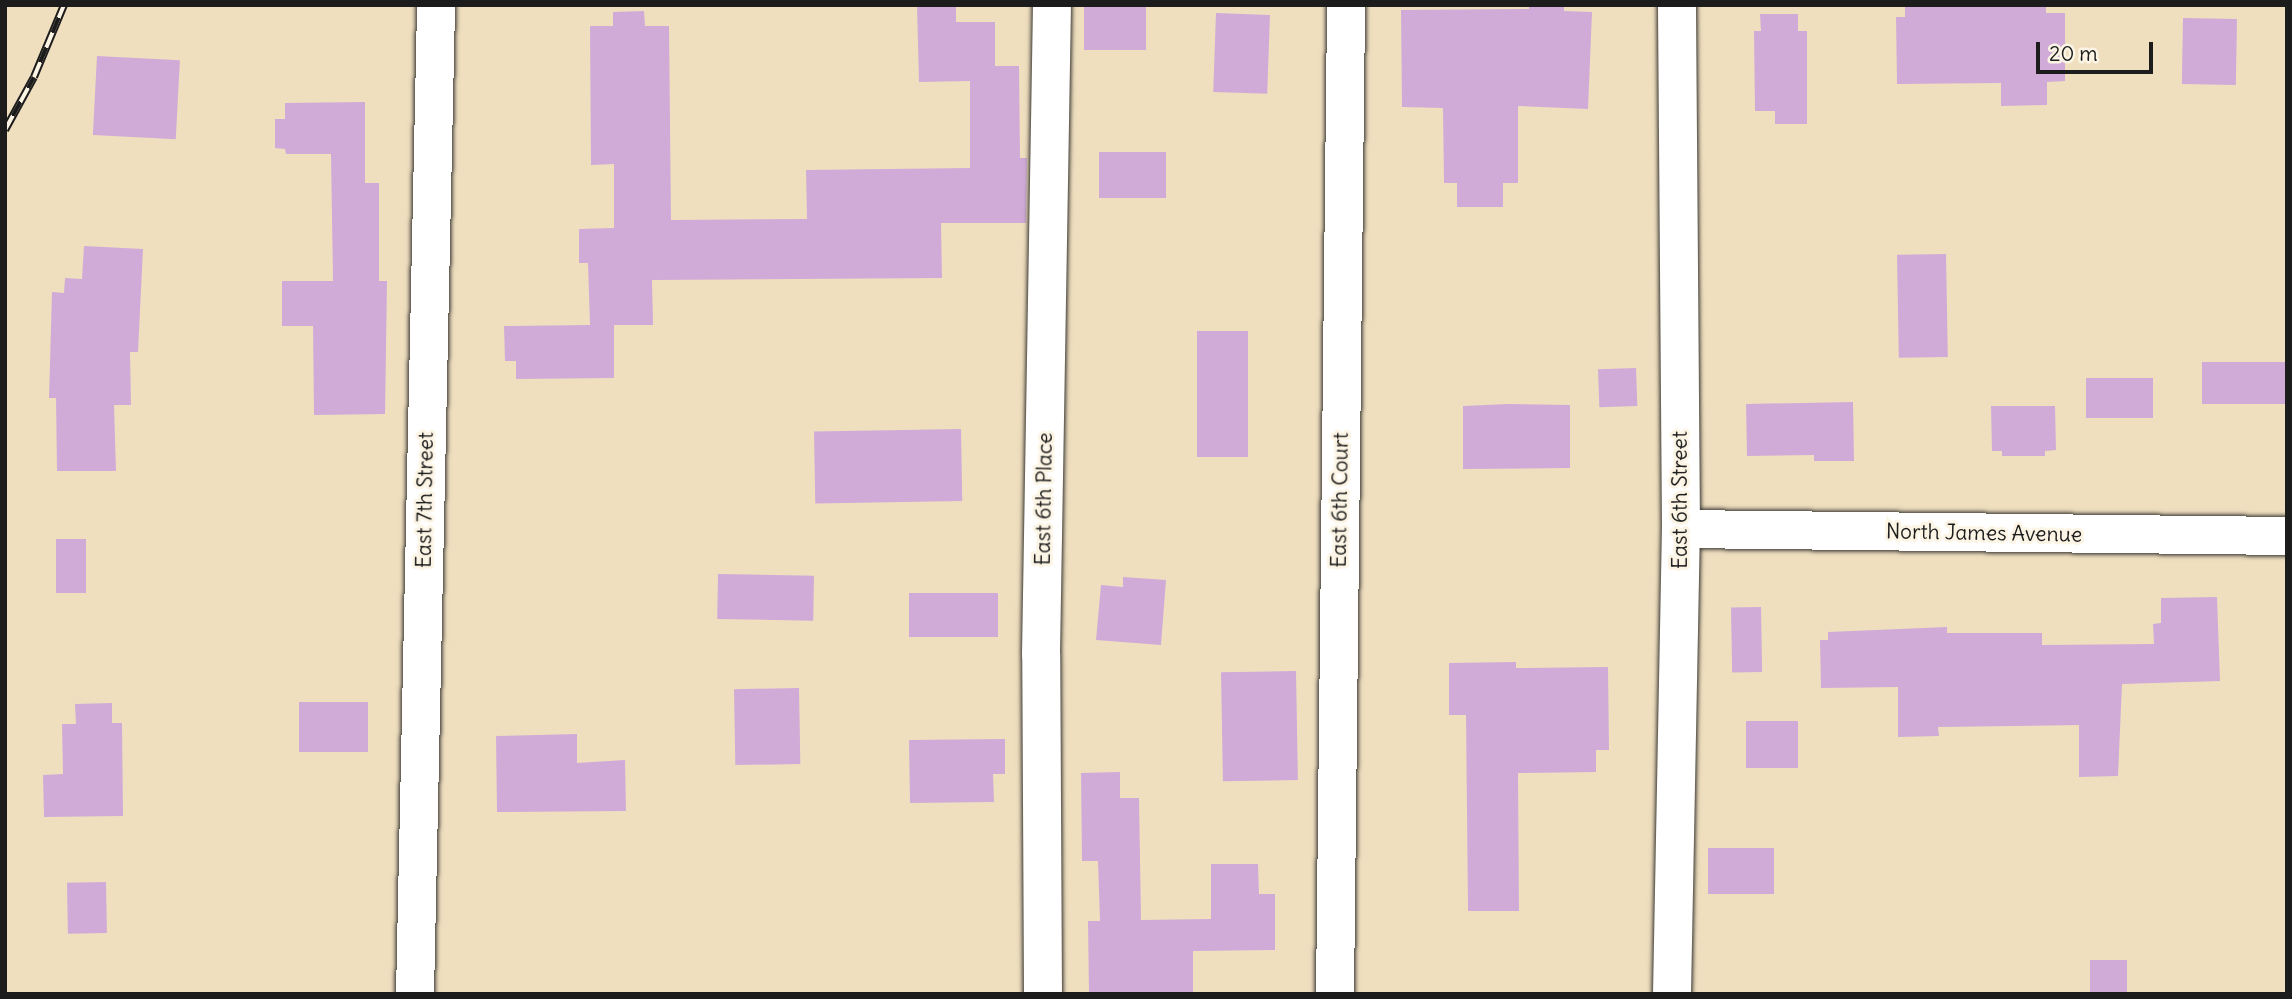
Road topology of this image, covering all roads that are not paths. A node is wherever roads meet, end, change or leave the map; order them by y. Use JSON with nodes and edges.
{"nodes":[{"id":1,"x":436,"y":5,"type":"edge"},
{"id":2,"x":1052,"y":5,"type":"edge"},
{"id":3,"x":1346,"y":5,"type":"edge"},
{"id":4,"x":1677,"y":5,"type":"edge"},
{"id":5,"x":1681,"y":529,"type":"junction"},
{"id":6,"x":2287,"y":536,"type":"edge"},
{"id":7,"x":415,"y":994,"type":"edge"},
{"id":8,"x":1043,"y":994,"type":"edge"},
{"id":9,"x":1335,"y":994,"type":"edge"},
{"id":10,"x":1672,"y":994,"type":"edge"}],
"edges":[{"from":1,"to":7,"type":"street","name":"East 7th Street"},
{"from":2,"to":8,"type":"street","name":"East 6th Place"},
{"from":3,"to":9,"type":"street","name":"East 6th Court"},
{"from":4,"to":5,"type":"street","name":"East 6th Street"},
{"from":5,"to":6,"type":"street","name":"North James Avenue"},
{"from":5,"to":10,"type":"street","name":"East 6th Street"}]}
